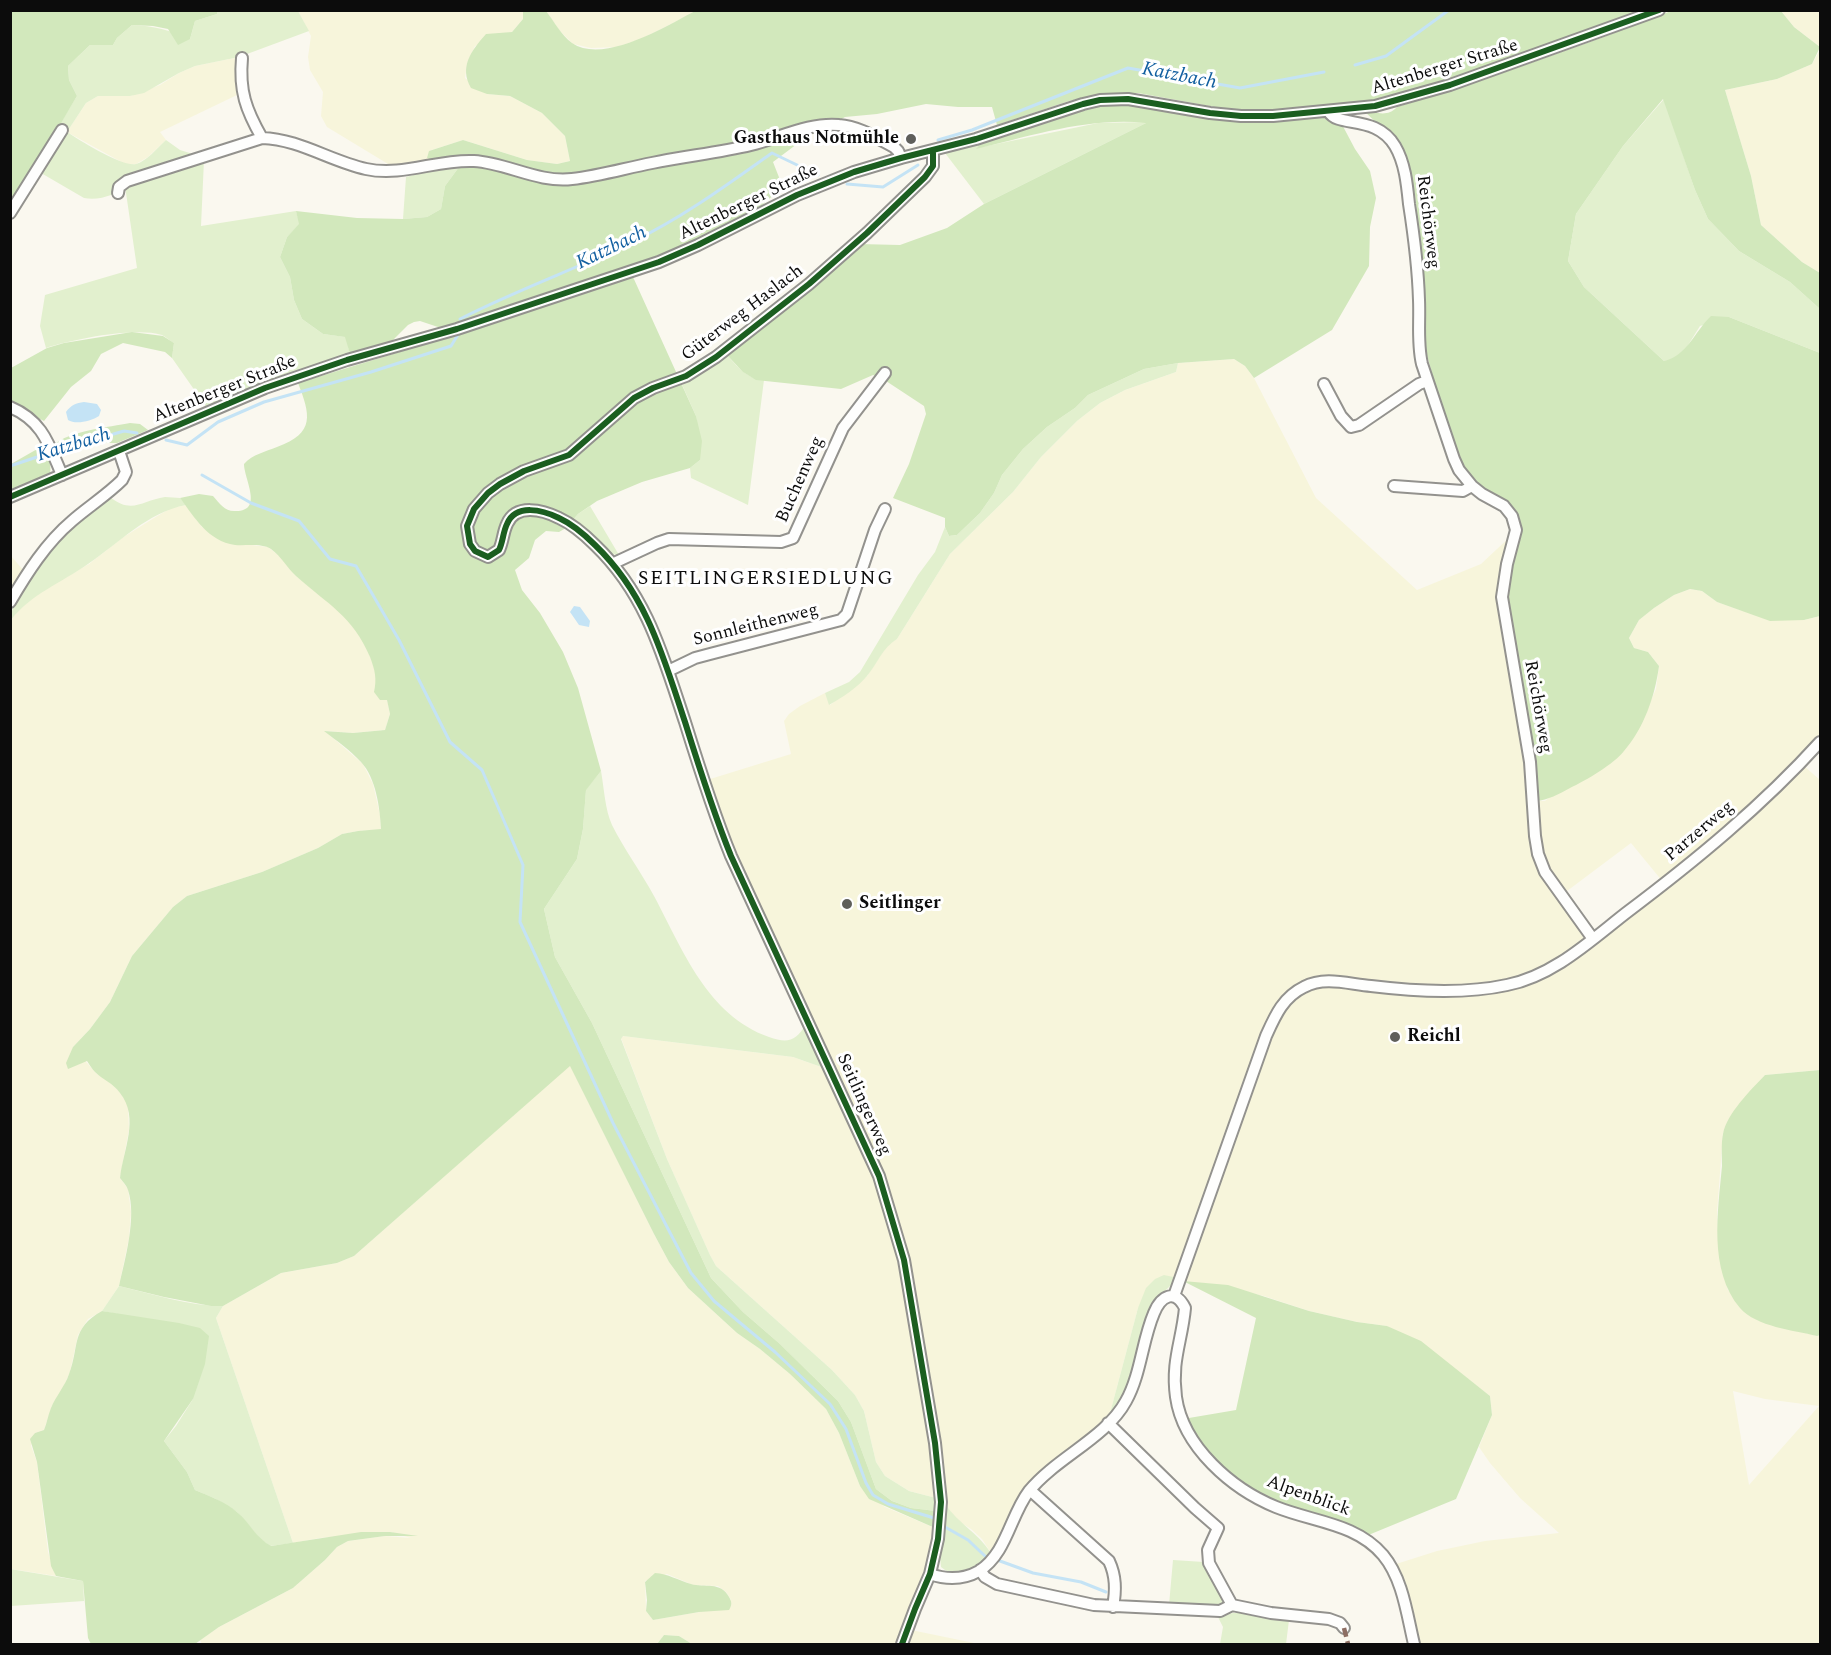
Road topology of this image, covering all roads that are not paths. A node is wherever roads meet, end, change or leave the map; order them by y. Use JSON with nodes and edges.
{"nodes":[{"id":1,"x":1659,"y":10,"type":"edge"},
{"id":2,"x":242,"y":58,"type":"dead end"},
{"id":3,"x":1329,"y":112,"type":"junction"},
{"id":4,"x":62,"y":130,"type":"dead end"},
{"id":5,"x":261,"y":138,"type":"junction"},
{"id":6,"x":933,"y":150,"type":"junction"},
{"id":7,"x":902,"y":158,"type":"junction"},
{"id":8,"x":118,"y":193,"type":"dead end"},
{"id":9,"x":10,"y":213,"type":"edge"},
{"id":10,"x":885,"y":373,"type":"dead end"},
{"id":11,"x":1428,"y":381,"type":"junction"},
{"id":12,"x":1324,"y":384,"type":"dead end"},
{"id":13,"x":10,"y":407,"type":"edge"},
{"id":14,"x":119,"y":451,"type":"junction"},
{"id":15,"x":62,"y":475,"type":"junction"},
{"id":16,"x":1394,"y":486,"type":"dead end"},
{"id":17,"x":1472,"y":486,"type":"junction"},
{"id":18,"x":10,"y":497,"type":"edge"},
{"id":19,"x":885,"y":509,"type":"dead end"},
{"id":20,"x":614,"y":563,"type":"junction"},
{"id":21,"x":10,"y":602,"type":"edge"},
{"id":22,"x":668,"y":671,"type":"junction"},
{"id":23,"x":1821,"y":742,"type":"edge"},
{"id":24,"x":1593,"y":939,"type":"junction"},
{"id":25,"x":1174,"y":1296,"type":"junction"},
{"id":26,"x":1108,"y":1423,"type":"junction"},
{"id":27,"x":1030,"y":1490,"type":"junction"},
{"id":28,"x":980,"y":1570,"type":"junction"},
{"id":29,"x":930,"y":1574,"type":"junction"},
{"id":30,"x":1232,"y":1605,"type":"junction"},
{"id":31,"x":1113,"y":1607,"type":"junction"},
{"id":32,"x":1344,"y":1628,"type":"dead end"},
{"id":33,"x":902,"y":1644,"type":"edge"},
{"id":34,"x":1414,"y":1644,"type":"edge"}],
"edges":[{"from":1,"to":3,"type":"street","name":"Altenberger Straße"},
{"from":2,"to":5,"type":"street"},
{"from":3,"to":6,"type":"street","name":"Altenberger Straße"},
{"from":3,"to":11,"type":"street","name":"Reichörweg"},
{"from":4,"to":9,"type":"street"},
{"from":5,"to":7,"type":"street"},
{"from":5,"to":8,"type":"street"},
{"from":6,"to":7,"type":"street","name":"Altenberger Straße"},
{"from":6,"to":20,"type":"street","name":"Güterweg Haslach"},
{"from":7,"to":14,"type":"street","name":"Altenberger Straße"},
{"from":10,"to":20,"type":"street","name":"Buchenweg"},
{"from":11,"to":12,"type":"street"},
{"from":11,"to":17,"type":"street","name":"Reichörweg"},
{"from":13,"to":15,"type":"street"},
{"from":14,"to":15,"type":"street","name":"Altenberger Straße"},
{"from":14,"to":21,"type":"street"},
{"from":15,"to":18,"type":"street","name":"Altenberger Straße"},
{"from":16,"to":17,"type":"street"},
{"from":17,"to":24,"type":"street","name":"Reichörweg"},
{"from":19,"to":22,"type":"street","name":"Sonnleithenweg"},
{"from":20,"to":22,"type":"street","name":"Güterweg Haslach"},
{"from":22,"to":29,"type":"street","name":"Seitlingerweg"},
{"from":23,"to":24,"type":"street","name":"Parzerweg"},
{"from":24,"to":25,"type":"street","name":"Parzerweg"},
{"from":25,"to":26,"type":"street"},
{"from":25,"to":34,"type":"street","name":"Alpenblick"},
{"from":26,"to":27,"type":"street"},
{"from":26,"to":30,"type":"street"},
{"from":27,"to":28,"type":"street"},
{"from":27,"to":31,"type":"street"},
{"from":28,"to":29,"type":"street"},
{"from":28,"to":31,"type":"street"},
{"from":29,"to":33,"type":"street"},
{"from":30,"to":31,"type":"street"},
{"from":30,"to":32,"type":"street"}]}
